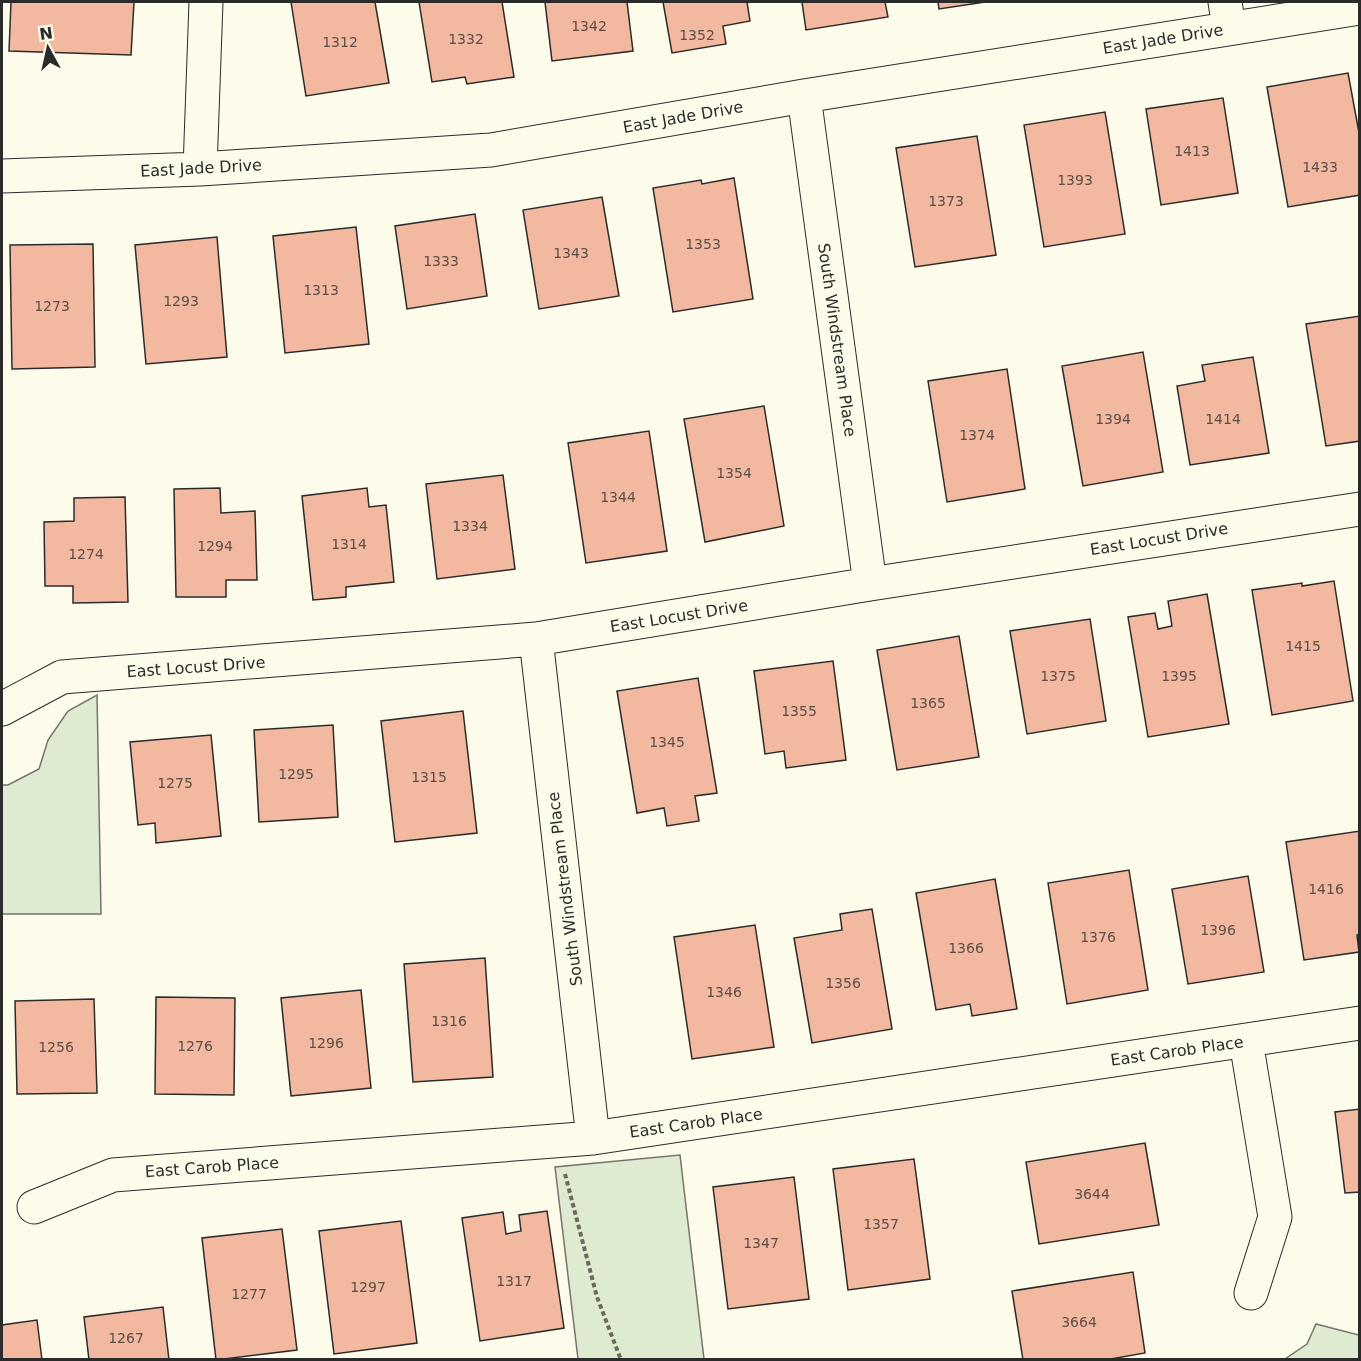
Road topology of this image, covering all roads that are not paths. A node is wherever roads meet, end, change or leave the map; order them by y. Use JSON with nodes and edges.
{"nodes":[{"id":1,"x":206,"y":2,"type":"edge"},
{"id":2,"x":1359,"y":8,"type":"edge"},
{"id":3,"x":1227,"y":15,"type":"edge"},
{"id":4,"x":804,"y":96,"type":"junction"},
{"id":5,"x":200,"y":169,"type":"junction"},
{"id":6,"x":2,"y":176,"type":"edge"},
{"id":7,"x":1359,"y":508,"type":"edge"},
{"id":8,"x":870,"y":584,"type":"junction"},
{"id":9,"x":536,"y":639,"type":"junction"},
{"id":10,"x":2,"y":710,"type":"edge"},
{"id":11,"x":1359,"y":1023,"type":"edge"},
{"id":12,"x":1246,"y":1041,"type":"junction"},
{"id":13,"x":578,"y":1139,"type":"junction"},
{"id":14,"x":34,"y":1208,"type":"dead end"},
{"id":15,"x":1251,"y":1293,"type":"dead end"}],
"edges":[{"from":1,"to":5,"type":"street"},
{"from":2,"to":3,"type":"street","name":"East Jade Drive"},
{"from":3,"to":4,"type":"street","name":"East Jade Drive"},
{"from":4,"to":5,"type":"street","name":"East Jade Drive"},
{"from":4,"to":8,"type":"street","name":"South Windstream Place"},
{"from":5,"to":6,"type":"street","name":"East Jade Drive"},
{"from":7,"to":8,"type":"street","name":"East Locust Drive"},
{"from":8,"to":9,"type":"street","name":"East Locust Drive"},
{"from":9,"to":10,"type":"street","name":"East Locust Drive"},
{"from":9,"to":13,"type":"street","name":"South Windstream Place"},
{"from":11,"to":12,"type":"street","name":"East Carob Place"},
{"from":12,"to":13,"type":"street","name":"East Carob Place"},
{"from":12,"to":15,"type":"street"},
{"from":13,"to":14,"type":"street","name":"East Carob Place"}]}
